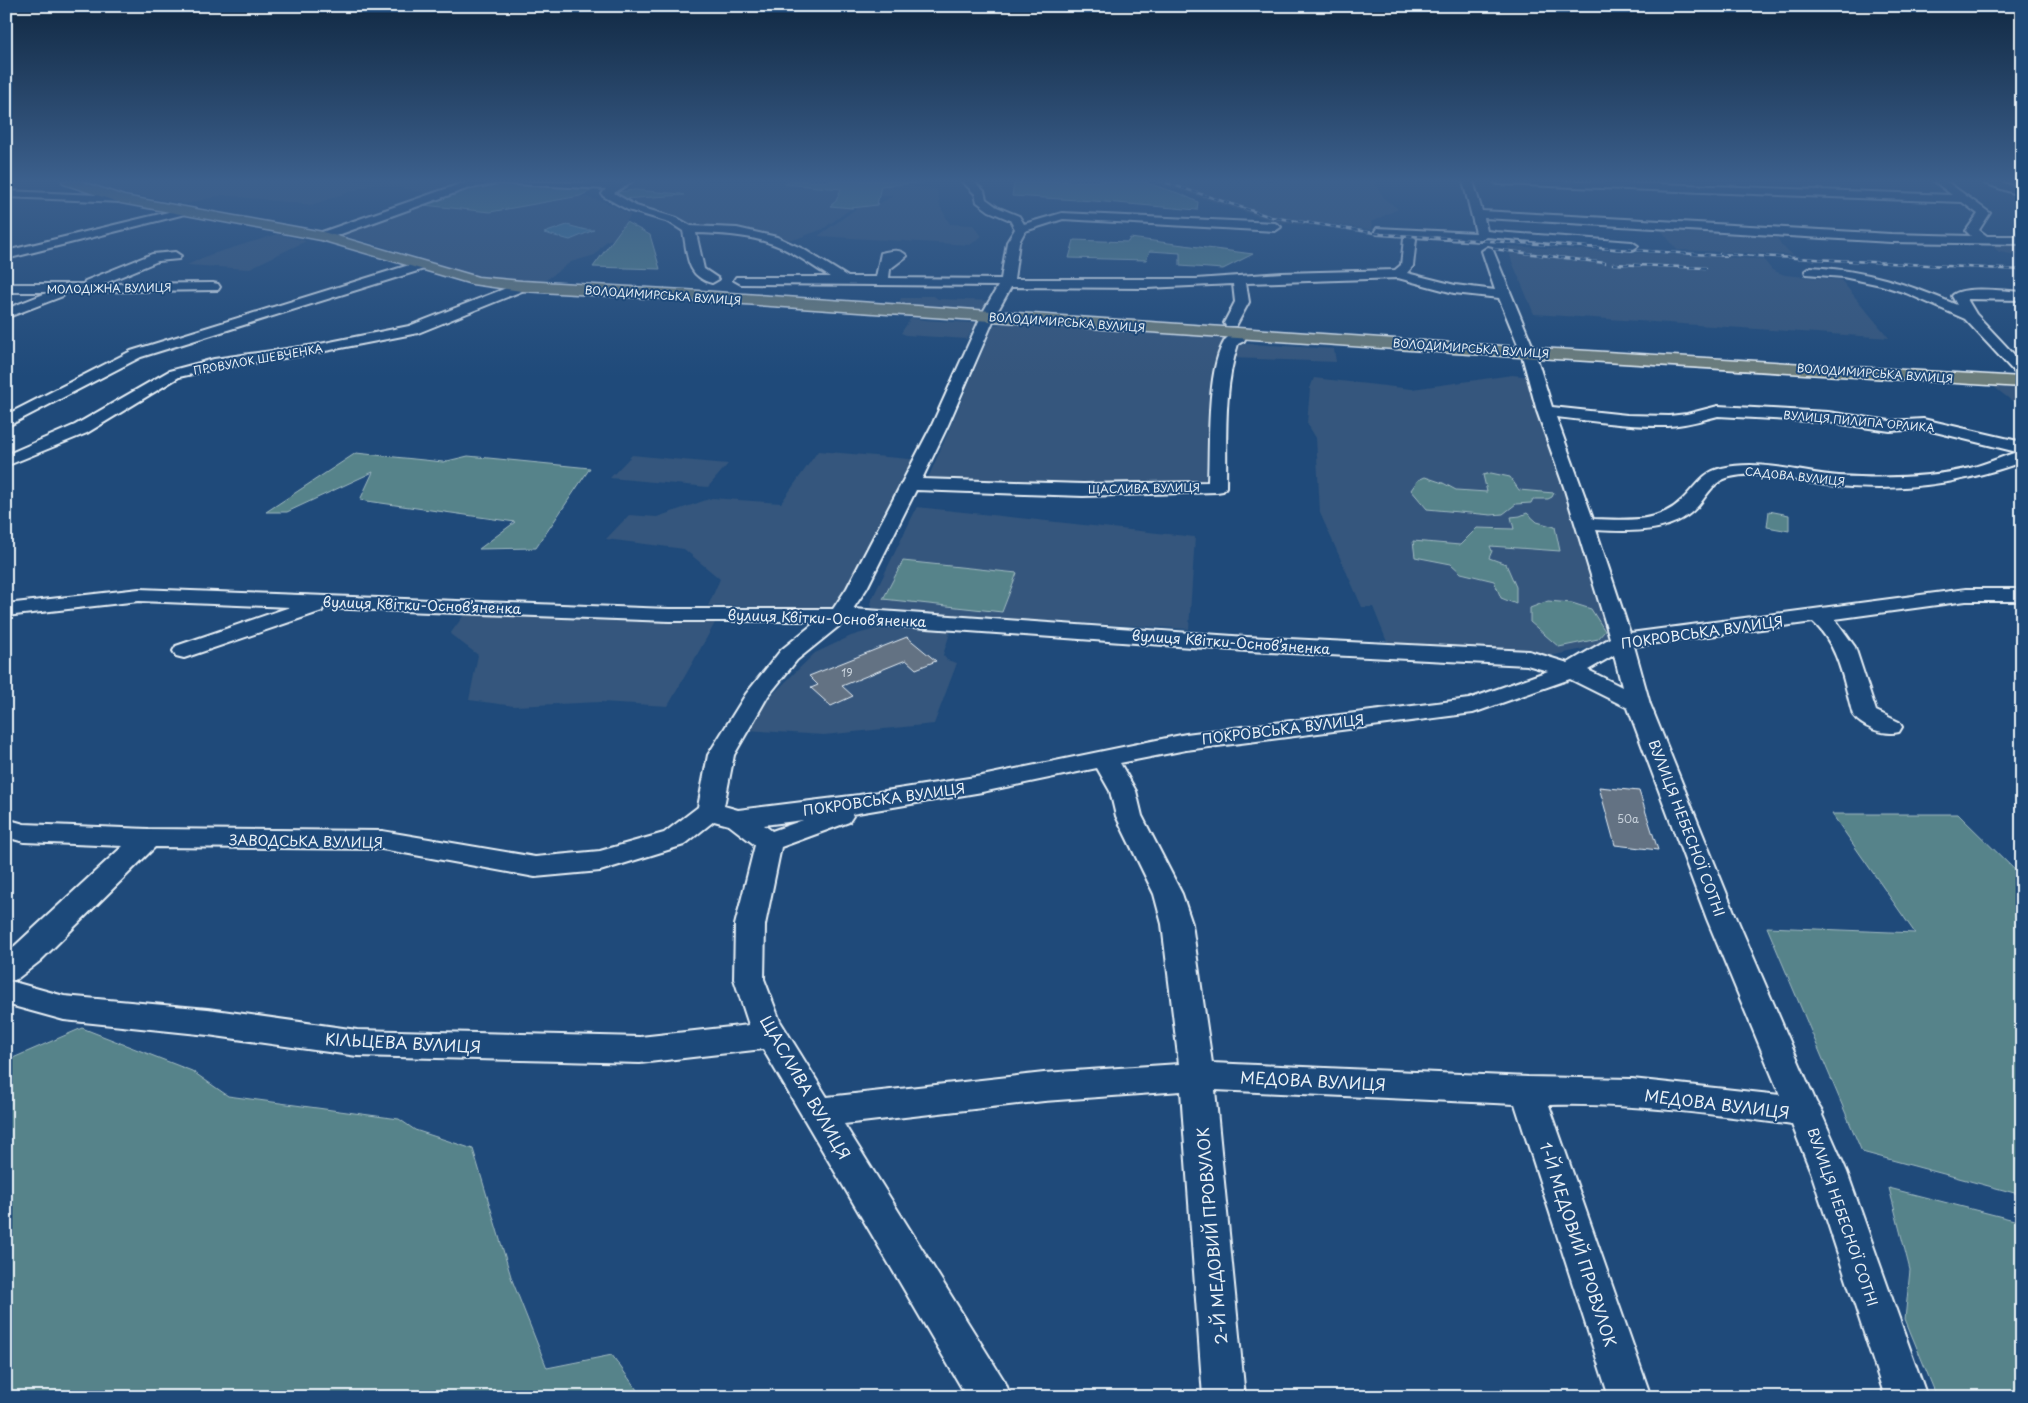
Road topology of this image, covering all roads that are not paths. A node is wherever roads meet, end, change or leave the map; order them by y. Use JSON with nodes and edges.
{"nodes":[{"id":1,"x":41,"y":246,"type":"edge"},
{"id":2,"x":357,"y":246,"type":"edge"},
{"id":3,"x":693,"y":246,"type":"edge"},
{"id":4,"x":785,"y":246,"type":"edge"},
{"id":5,"x":1012,"y":246,"type":"edge"},
{"id":6,"x":1409,"y":246,"type":"edge"},
{"id":7,"x":1486,"y":246,"type":"edge"},
{"id":8,"x":6,"y":255,"type":"edge"},
{"id":9,"x":175,"y":256,"type":"dead end"},
{"id":10,"x":419,"y":266,"type":"junction"},
{"id":11,"x":884,"y":267,"type":"dead end"},
{"id":12,"x":1811,"y":271,"type":"dead end"},
{"id":13,"x":1398,"y":274,"type":"junction"},
{"id":14,"x":726,"y":279,"type":"junction"},
{"id":15,"x":844,"y":280,"type":"junction"},
{"id":16,"x":1239,"y":281,"type":"junction"},
{"id":17,"x":882,"y":282,"type":"junction"},
{"id":18,"x":1007,"y":282,"type":"junction"},
{"id":19,"x":522,"y":286,"type":"junction"},
{"id":20,"x":213,"y":287,"type":"dead end"},
{"id":21,"x":6,"y":288,"type":"edge"},
{"id":22,"x":70,"y":289,"type":"junction"},
{"id":23,"x":1504,"y":295,"type":"junction"},
{"id":24,"x":689,"y":296,"type":"junction"},
{"id":25,"x":2022,"y":296,"type":"edge"},
{"id":26,"x":725,"y":298,"type":"junction"},
{"id":27,"x":6,"y":314,"type":"edge"},
{"id":28,"x":988,"y":316,"type":"junction"},
{"id":29,"x":1970,"y":316,"type":"junction"},
{"id":30,"x":1236,"y":328,"type":"junction"},
{"id":31,"x":1528,"y":352,"type":"junction"},
{"id":32,"x":2022,"y":372,"type":"edge"},
{"id":33,"x":2022,"y":382,"type":"edge"},
{"id":34,"x":1545,"y":411,"type":"junction"},
{"id":35,"x":6,"y":422,"type":"edge"},
{"id":36,"x":2022,"y":448,"type":"edge"},
{"id":37,"x":2022,"y":456,"type":"edge"},
{"id":38,"x":6,"y":461,"type":"edge"},
{"id":39,"x":910,"y":484,"type":"junction"},
{"id":40,"x":1584,"y":524,"type":"junction"},
{"id":41,"x":2022,"y":595,"type":"edge"},
{"id":42,"x":326,"y":602,"type":"junction"},
{"id":43,"x":6,"y":610,"type":"edge"},
{"id":44,"x":839,"y":615,"type":"junction"},
{"id":45,"x":1818,"y":615,"type":"junction"},
{"id":46,"x":1621,"y":641,"type":"junction"},
{"id":47,"x":184,"y":651,"type":"dead end"},
{"id":48,"x":1529,"y":658,"type":"junction"},
{"id":49,"x":1571,"y":672,"type":"junction"},
{"id":50,"x":1638,"y":704,"type":"junction"},
{"id":51,"x":1890,"y":727,"type":"dead end"},
{"id":52,"x":1105,"y":760,"type":"junction"},
{"id":53,"x":883,"y":800,"type":"junction"},
{"id":54,"x":710,"y":811,"type":"junction"},
{"id":55,"x":738,"y":820,"type":"junction"},
{"id":56,"x":6,"y":828,"type":"edge"},
{"id":57,"x":148,"y":838,"type":"junction"},
{"id":58,"x":769,"y":842,"type":"junction"},
{"id":59,"x":6,"y":971,"type":"edge"},
{"id":60,"x":6,"y":992,"type":"edge"},
{"id":61,"x":772,"y":1035,"type":"junction"},
{"id":62,"x":1197,"y":1076,"type":"junction"},
{"id":63,"x":1528,"y":1091,"type":"junction"},
{"id":64,"x":820,"y":1112,"type":"junction"},
{"id":65,"x":1806,"y":1113,"type":"junction"},
{"id":66,"x":990,"y":1397,"type":"edge"},
{"id":67,"x":1224,"y":1397,"type":"edge"},
{"id":68,"x":1630,"y":1397,"type":"edge"},
{"id":69,"x":1906,"y":1397,"type":"edge"}],
"edges":[{"from":1,"to":8,"type":"street"},
{"from":2,"to":10,"type":"main road","name":"ВОЛОДИМИРСЬКА ВУЛИЦЯ"},
{"from":3,"to":14,"type":"street"},
{"from":4,"to":15,"type":"street"},
{"from":5,"to":18,"type":"street"},
{"from":6,"to":13,"type":"street"},
{"from":7,"to":23,"type":"street","name":"ВУЛИЦЯ НЕБЕСНОЇ СОТНІ"},
{"from":9,"to":22,"type":"street"},
{"from":10,"to":19,"type":"main road","name":"ВОЛОДИМИРСЬКА ВУЛИЦЯ"},
{"from":10,"to":35,"type":"street"},
{"from":11,"to":17,"type":"street"},
{"from":12,"to":29,"type":"street"},
{"from":13,"to":16,"type":"street"},
{"from":13,"to":23,"type":"street"},
{"from":14,"to":15,"type":"street"},
{"from":14,"to":24,"type":"street"},
{"from":14,"to":26,"type":"street"},
{"from":15,"to":17,"type":"street"},
{"from":16,"to":18,"type":"street"},
{"from":16,"to":30,"type":"street"},
{"from":17,"to":18,"type":"street"},
{"from":18,"to":28,"type":"street"},
{"from":19,"to":24,"type":"main road","name":"ВОЛОДИМИРСЬКА ВУЛИЦЯ"},
{"from":19,"to":38,"type":"street","name":"ПРОВУЛОК ШЕВЧЕНКА"},
{"from":20,"to":22,"type":"street","name":"МОЛОДІЖНА ВУЛИЦЯ"},
{"from":21,"to":22,"type":"street","name":"МОЛОДІЖНА ВУЛИЦЯ"},
{"from":22,"to":27,"type":"street"},
{"from":23,"to":31,"type":"street","name":"ВУЛИЦЯ НЕБЕСНОЇ СОТНІ"},
{"from":24,"to":26,"type":"main road","name":"ВОЛОДИМИРСЬКА ВУЛИЦЯ"},
{"from":25,"to":29,"type":"street"},
{"from":26,"to":28,"type":"main road","name":"ВОЛОДИМИРСЬКА ВУЛИЦЯ"},
{"from":28,"to":30,"type":"main road","name":"ВОЛОДИМИРСЬКА ВУЛИЦЯ"},
{"from":28,"to":39,"type":"street"},
{"from":29,"to":32,"type":"street"},
{"from":30,"to":31,"type":"main road","name":"ВОЛОДИМИРСЬКА ВУЛИЦЯ"},
{"from":30,"to":39,"type":"street","name":"ЩАСЛИВА ВУЛИЦЯ"},
{"from":31,"to":33,"type":"main road","name":"ВОЛОДИМИРСЬКА ВУЛИЦЯ"},
{"from":31,"to":34,"type":"street","name":"ВУЛИЦЯ НЕБЕСНОЇ СОТНІ"},
{"from":34,"to":36,"type":"street","name":"ВУЛИЦЯ ПИЛИПА ОРЛИКА"},
{"from":34,"to":40,"type":"street","name":"ВУЛИЦЯ НЕБЕСНОЇ СОТНІ"},
{"from":37,"to":40,"type":"street","name":"САДОВА ВУЛИЦЯ"},
{"from":39,"to":44,"type":"street"},
{"from":40,"to":46,"type":"street","name":"ВУЛИЦЯ НЕБЕСНОЇ СОТНІ"},
{"from":41,"to":45,"type":"street","name":"ПОКРОВСЬКА ВУЛИЦЯ"},
{"from":42,"to":43,"type":"street","name":"вулиця Квітки-Основʼяненка"},
{"from":42,"to":44,"type":"street","name":"вулиця Квітки-Основʼяненка"},
{"from":42,"to":47,"type":"street"},
{"from":44,"to":48,"type":"street","name":"вулиця Квітки-Основʼяненка"},
{"from":44,"to":54,"type":"street"},
{"from":45,"to":46,"type":"street","name":"ПОКРОВСЬКА ВУЛИЦЯ"},
{"from":45,"to":51,"type":"street"},
{"from":46,"to":48,"type":"street"},
{"from":46,"to":49,"type":"street","name":"ПОКРОВСЬКА ВУЛИЦЯ"},
{"from":46,"to":50,"type":"street","name":"ВУЛИЦЯ НЕБЕСНОЇ СОТНІ"},
{"from":48,"to":49,"type":"street","name":"вулиця Квітки-Основʼяненка"},
{"from":49,"to":50,"type":"street","name":"вулиця Квітки-Основʼяненка"},
{"from":49,"to":52,"type":"street","name":"ПОКРОВСЬКА ВУЛИЦЯ"},
{"from":50,"to":65,"type":"street","name":"ВУЛИЦЯ НЕБЕСНОЇ СОТНІ"},
{"from":52,"to":53,"type":"street","name":"ПОКРОВСЬКА ВУЛИЦЯ"},
{"from":52,"to":62,"type":"street","name":"2-Й МЕДОВИЙ ПРОВУЛОК"},
{"from":53,"to":55,"type":"street","name":"ПОКРОВСЬКА ВУЛИЦЯ"},
{"from":53,"to":58,"type":"street"},
{"from":54,"to":55,"type":"street"},
{"from":54,"to":57,"type":"street","name":"ЗАВОДСЬКА ВУЛИЦЯ"},
{"from":55,"to":58,"type":"street"},
{"from":56,"to":57,"type":"street","name":"ЗАВОДСЬКА ВУЛИЦЯ"},
{"from":57,"to":59,"type":"street"},
{"from":58,"to":61,"type":"street","name":"ЩАСЛИВА ВУЛИЦЯ"},
{"from":60,"to":61,"type":"street","name":"КІЛЬЦЕВА ВУЛИЦЯ"},
{"from":61,"to":64,"type":"street","name":"ЩАСЛИВА ВУЛИЦЯ"},
{"from":62,"to":63,"type":"street","name":"МЕДОВА ВУЛИЦЯ"},
{"from":62,"to":64,"type":"street","name":"МЕДОВА ВУЛИЦЯ"},
{"from":62,"to":67,"type":"street","name":"2-Й МЕДОВИЙ ПРОВУЛОК"},
{"from":63,"to":65,"type":"street","name":"МЕДОВА ВУЛИЦЯ"},
{"from":63,"to":68,"type":"street","name":"1-Й МЕДОВИЙ ПРОВУЛОК"},
{"from":64,"to":66,"type":"street","name":"ЩАСЛИВА ВУЛИЦЯ"},
{"from":65,"to":69,"type":"street","name":"ВУЛИЦЯ НЕБЕСНОЇ СОТНІ"}]}
